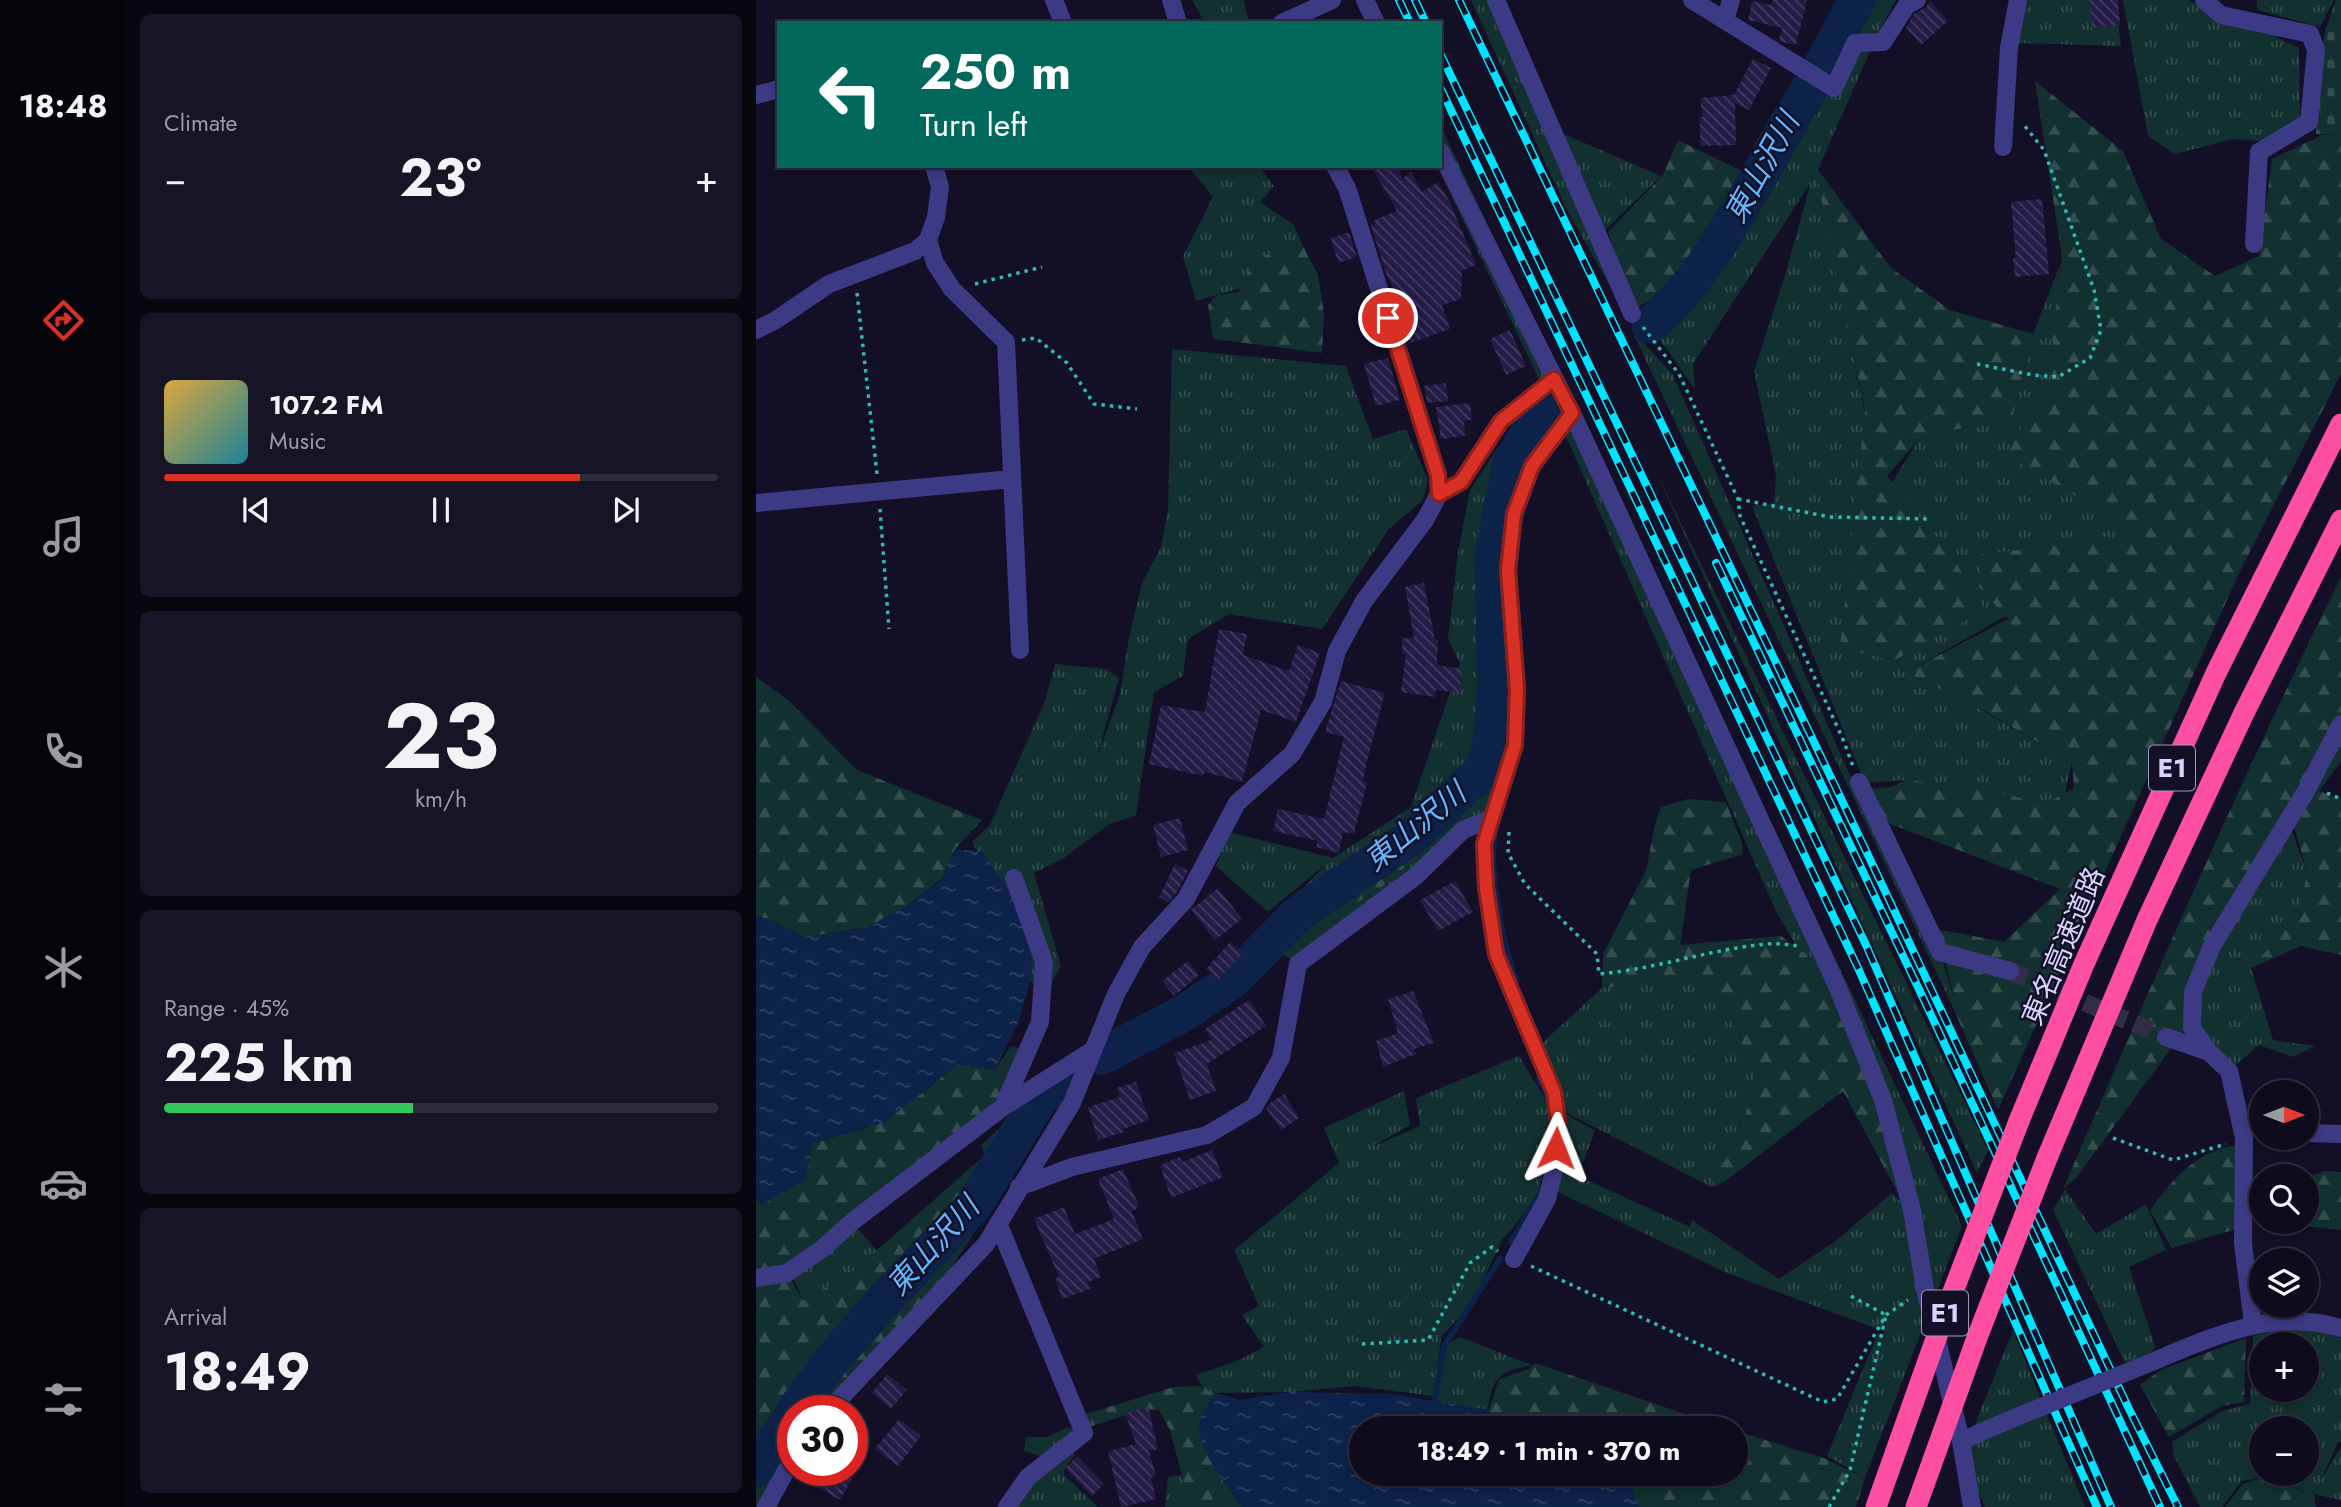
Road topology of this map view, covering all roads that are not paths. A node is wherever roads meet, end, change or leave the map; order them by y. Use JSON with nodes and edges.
{"nodes":[{"id":1,"x":1054,"y":0,"type":"edge"},
{"id":2,"x":1171,"y":0,"type":"edge"},
{"id":3,"x":1332,"y":0,"type":"edge"},
{"id":4,"x":1365,"y":0,"type":"edge"},
{"id":5,"x":1496,"y":0,"type":"edge"},
{"id":6,"x":1692,"y":0,"type":"edge"},
{"id":7,"x":1731,"y":0,"type":"edge"},
{"id":8,"x":1917,"y":0,"type":"edge"},
{"id":9,"x":2018,"y":0,"type":"edge"},
{"id":10,"x":2204,"y":0,"type":"edge"},
{"id":11,"x":1725,"y":20,"type":"junction"},
{"id":12,"x":1062,"y":21,"type":"edge"},
{"id":13,"x":1177,"y":21,"type":"edge"},
{"id":14,"x":1286,"y":21,"type":"edge"},
{"id":15,"x":1375,"y":21,"type":"edge"},
{"id":16,"x":777,"y":90,"type":"edge"},
{"id":17,"x":756,"y":95,"type":"edge"},
{"id":18,"x":2003,"y":147,"type":"dead end"},
{"id":19,"x":1442,"y":155,"type":"edge"},
{"id":20,"x":935,"y":168,"type":"edge"},
{"id":21,"x":1336,"y":168,"type":"edge"},
{"id":22,"x":928,"y":240,"type":"junction"},
{"id":23,"x":2254,"y":244,"type":"dead end"},
{"id":24,"x":1632,"y":314,"type":"road end"},
{"id":25,"x":756,"y":330,"type":"edge"},
{"id":26,"x":1554,"y":379,"type":"junction"},
{"id":27,"x":1572,"y":413,"type":"junction"},
{"id":28,"x":2341,"y":424,"type":"edge"},
{"id":29,"x":1012,"y":479,"type":"junction"},
{"id":30,"x":1439,"y":494,"type":"junction"},
{"id":31,"x":756,"y":503,"type":"edge"},
{"id":32,"x":2341,"y":520,"type":"edge"},
{"id":33,"x":1020,"y":650,"type":"dead end"},
{"id":34,"x":2341,"y":724,"type":"edge"},
{"id":35,"x":1858,"y":782,"type":"road end"},
{"id":36,"x":1492,"y":818,"type":"junction"},
{"id":37,"x":1014,"y":878,"type":"dead end"},
{"id":38,"x":2010,"y":971,"type":"tunnel mouth"},
{"id":39,"x":2166,"y":1037,"type":"tunnel mouth"},
{"id":40,"x":1093,"y":1050,"type":"junction"},
{"id":41,"x":2209,"y":1052,"type":"junction"},
{"id":42,"x":1003,"y":1107,"type":"junction"},
{"id":43,"x":2249,"y":1126,"type":"edge"},
{"id":44,"x":2319,"y":1133,"type":"edge"},
{"id":45,"x":2341,"y":1134,"type":"edge"},
{"id":46,"x":2252,"y":1150,"type":"edge"},
{"id":47,"x":1019,"y":1187,"type":"junction"},
{"id":48,"x":998,"y":1223,"type":"junction"},
{"id":49,"x":1514,"y":1259,"type":"road end"},
{"id":50,"x":756,"y":1278,"type":"edge"},
{"id":51,"x":2253,"y":1324,"type":"junction"},
{"id":52,"x":2341,"y":1328,"type":"edge"},
{"id":53,"x":843,"y":1395,"type":"edge"},
{"id":54,"x":1961,"y":1441,"type":"junction"},
{"id":55,"x":778,"y":1486,"type":"edge"},
{"id":56,"x":766,"y":1507,"type":"edge"},
{"id":57,"x":1007,"y":1507,"type":"edge"},
{"id":58,"x":1876,"y":1507,"type":"edge"},
{"id":59,"x":1916,"y":1507,"type":"edge"},
{"id":60,"x":1972,"y":1507,"type":"edge"}],
"edges":[{"from":1,"to":12,"type":"street"},
{"from":2,"to":13,"type":"street"},
{"from":3,"to":14,"type":"street"},
{"from":4,"to":15,"type":"street"},
{"from":5,"to":24,"type":"street"},
{"from":6,"to":11,"type":"street"},
{"from":7,"to":11,"type":"street"},
{"from":8,"to":11,"type":"street"},
{"from":9,"to":18,"type":"street"},
{"from":10,"to":23,"type":"street"},
{"from":16,"to":17,"type":"street"},
{"from":19,"to":26,"type":"street"},
{"from":20,"to":22,"type":"street"},
{"from":21,"to":30,"type":"street"},
{"from":22,"to":25,"type":"street"},
{"from":22,"to":29,"type":"street"},
{"from":26,"to":27,"type":"street"},
{"from":26,"to":30,"type":"street"},
{"from":27,"to":36,"type":"street"},
{"from":27,"to":54,"type":"street"},
{"from":28,"to":58,"type":"highway","name":"東名高速道路","number":"E1","bridge":true},
{"from":29,"to":31,"type":"street"},
{"from":29,"to":33,"type":"street"},
{"from":30,"to":40,"type":"street"},
{"from":32,"to":59,"type":"highway","number":"E1","bridge":true},
{"from":34,"to":41,"type":"street"},
{"from":35,"to":38,"type":"street"},
{"from":36,"to":47,"type":"street"},
{"from":36,"to":49,"type":"street"},
{"from":37,"to":42,"type":"street"},
{"from":39,"to":41,"type":"street"},
{"from":40,"to":42,"type":"street"},
{"from":40,"to":47,"type":"street"},
{"from":41,"to":43,"type":"street"},
{"from":42,"to":50,"type":"street"},
{"from":44,"to":45,"type":"street"},
{"from":46,"to":51,"type":"street"},
{"from":47,"to":48,"type":"street"},
{"from":48,"to":53,"type":"street"},
{"from":48,"to":57,"type":"street"},
{"from":51,"to":52,"type":"street"},
{"from":51,"to":54,"type":"street","bridge":true},
{"from":54,"to":60,"type":"street"},
{"from":55,"to":56,"type":"street"}]}
